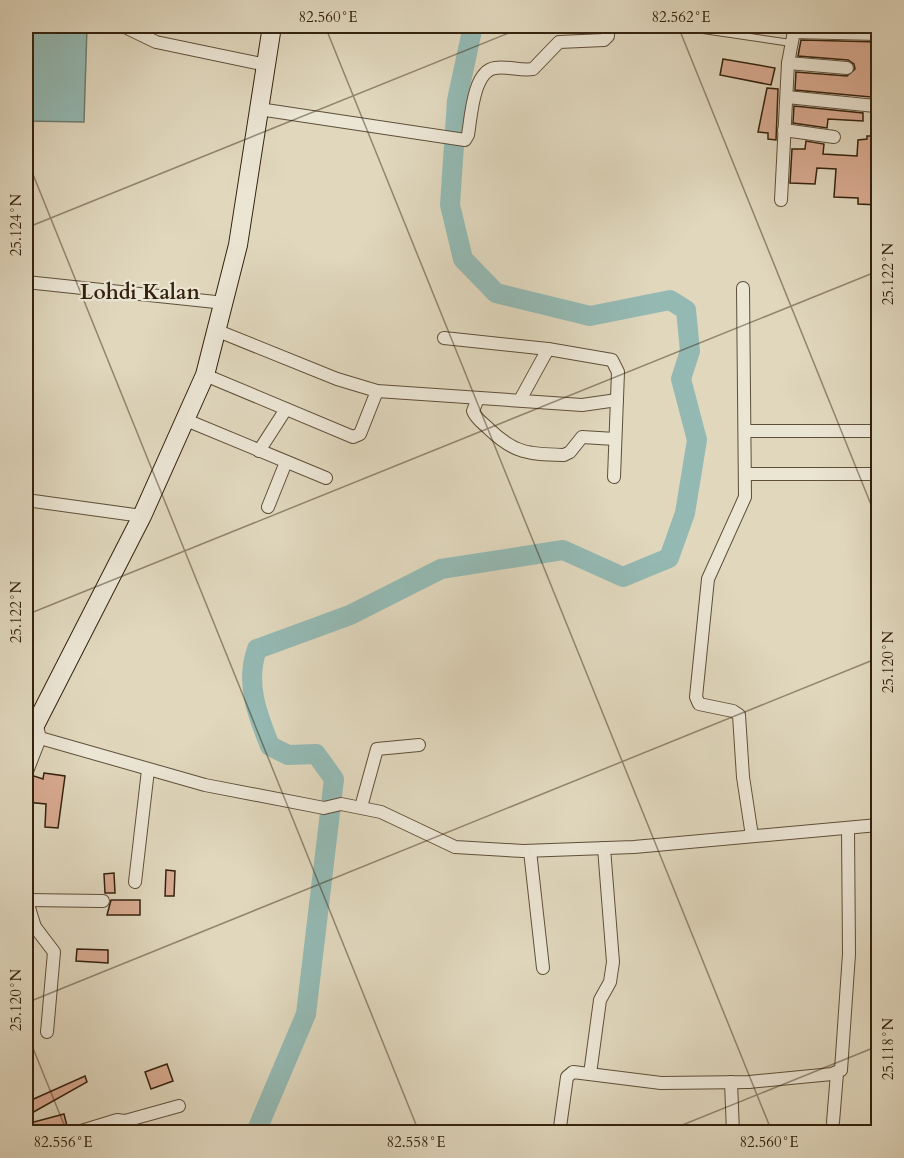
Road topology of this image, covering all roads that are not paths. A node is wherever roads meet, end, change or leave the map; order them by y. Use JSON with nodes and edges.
{"nodes":[{"id":1,"x":123,"y":26,"type":"edge"},
{"id":2,"x":272,"y":26,"type":"edge"},
{"id":3,"x":608,"y":26,"type":"edge"},
{"id":4,"x":676,"y":26,"type":"edge"},
{"id":5,"x":793,"y":33,"type":"edge"},
{"id":6,"x":879,"y":34,"type":"edge"},
{"id":7,"x":788,"y":63,"type":"junction"},
{"id":8,"x":266,"y":65,"type":"junction"},
{"id":9,"x":847,"y":68,"type":"dead end"},
{"id":10,"x":787,"y":97,"type":"junction"},
{"id":11,"x":875,"y":105,"type":"dead end"},
{"id":12,"x":259,"y":110,"type":"junction"},
{"id":13,"x":784,"y":130,"type":"junction"},
{"id":14,"x":834,"y":137,"type":"dead end"},
{"id":15,"x":781,"y":200,"type":"dead end"},
{"id":16,"x":26,"y":282,"type":"edge"},
{"id":17,"x":742,"y":288,"type":"dead end"},
{"id":18,"x":225,"y":303,"type":"junction"},
{"id":19,"x":218,"y":331,"type":"junction"},
{"id":20,"x":444,"y":338,"type":"dead end"},
{"id":21,"x":548,"y":349,"type":"junction"},
{"id":22,"x":204,"y":375,"type":"junction"},
{"id":23,"x":377,"y":391,"type":"junction"},
{"id":24,"x":478,"y":398,"type":"junction"},
{"id":25,"x":520,"y":400,"type":"junction"},
{"id":26,"x":617,"y":400,"type":"junction"},
{"id":27,"x":286,"y":409,"type":"junction"},
{"id":28,"x":186,"y":420,"type":"junction"},
{"id":29,"x":879,"y":430,"type":"edge"},
{"id":30,"x":745,"y":431,"type":"junction"},
{"id":31,"x":615,"y":439,"type":"junction"},
{"id":32,"x":259,"y":451,"type":"junction"},
{"id":33,"x":286,"y":462,"type":"junction"},
{"id":34,"x":745,"y":474,"type":"junction"},
{"id":35,"x":879,"y":474,"type":"edge"},
{"id":36,"x":614,"y":477,"type":"dead end"},
{"id":37,"x":326,"y":478,"type":"dead end"},
{"id":38,"x":26,"y":500,"type":"edge"},
{"id":39,"x":268,"y":507,"type":"dead end"},
{"id":40,"x":142,"y":516,"type":"junction"},
{"id":41,"x":34,"y":734,"type":"edge"},
{"id":42,"x":418,"y":744,"type":"dead end"},
{"id":43,"x":148,"y":770,"type":"junction"},
{"id":44,"x":26,"y":774,"type":"edge"},
{"id":45,"x":361,"y":807,"type":"junction"},
{"id":46,"x":879,"y":825,"type":"edge"},
{"id":47,"x":848,"y":828,"type":"junction"},
{"id":48,"x":752,"y":836,"type":"junction"},
{"id":49,"x":604,"y":848,"type":"junction"},
{"id":50,"x":530,"y":851,"type":"junction"},
{"id":51,"x":135,"y":882,"type":"dead end"},
{"id":52,"x":26,"y":899,"type":"edge"},
{"id":53,"x":103,"y":901,"type":"dead end"},
{"id":54,"x":543,"y":968,"type":"dead end"},
{"id":55,"x":47,"y":1032,"type":"dead end"},
{"id":56,"x":837,"y":1073,"type":"junction"},
{"id":57,"x":590,"y":1074,"type":"junction"},
{"id":58,"x":731,"y":1082,"type":"junction"},
{"id":59,"x":179,"y":1106,"type":"dead end"},
{"id":60,"x":833,"y":1122,"type":"dead end"},
{"id":61,"x":125,"y":1127,"type":"edge"},
{"id":62,"x":560,"y":1127,"type":"dead end"},
{"id":63,"x":78,"y":1132,"type":"edge"},
{"id":64,"x":733,"y":1132,"type":"edge"}],
"edges":[{"from":1,"to":8,"type":"street"},
{"from":2,"to":8,"type":"street"},
{"from":3,"to":12,"type":"street"},
{"from":4,"to":5,"type":"lane"},
{"from":5,"to":6,"type":"street"},
{"from":5,"to":7,"type":"street"},
{"from":7,"to":9,"type":"street"},
{"from":7,"to":10,"type":"street"},
{"from":8,"to":12,"type":"street"},
{"from":10,"to":11,"type":"street"},
{"from":10,"to":13,"type":"street"},
{"from":12,"to":18,"type":"street"},
{"from":13,"to":14,"type":"street"},
{"from":13,"to":15,"type":"street"},
{"from":16,"to":18,"type":"street"},
{"from":17,"to":30,"type":"street"},
{"from":18,"to":19,"type":"street"},
{"from":19,"to":22,"type":"street"},
{"from":19,"to":23,"type":"street"},
{"from":20,"to":21,"type":"street"},
{"from":21,"to":25,"type":"street"},
{"from":21,"to":26,"type":"street"},
{"from":22,"to":27,"type":"street"},
{"from":22,"to":28,"type":"street"},
{"from":23,"to":24,"type":"street"},
{"from":23,"to":27,"type":"street"},
{"from":24,"to":25,"type":"street"},
{"from":24,"to":31,"type":"street"},
{"from":25,"to":26,"type":"street"},
{"from":26,"to":31,"type":"street"},
{"from":27,"to":32,"type":"street"},
{"from":28,"to":32,"type":"street"},
{"from":28,"to":40,"type":"street"},
{"from":29,"to":30,"type":"street"},
{"from":30,"to":34,"type":"street"},
{"from":31,"to":36,"type":"street"},
{"from":32,"to":33,"type":"street"},
{"from":33,"to":37,"type":"street"},
{"from":33,"to":39,"type":"street"},
{"from":34,"to":35,"type":"street"},
{"from":34,"to":48,"type":"street"},
{"from":38,"to":40,"type":"street"},
{"from":40,"to":41,"type":"street"},
{"from":41,"to":43,"type":"street"},
{"from":41,"to":44,"type":"street"},
{"from":42,"to":45,"type":"street"},
{"from":43,"to":45,"type":"street"},
{"from":43,"to":51,"type":"street"},
{"from":45,"to":50,"type":"street"},
{"from":46,"to":47,"type":"street"},
{"from":47,"to":48,"type":"street"},
{"from":47,"to":56,"type":"street"},
{"from":48,"to":49,"type":"street"},
{"from":49,"to":50,"type":"street"},
{"from":49,"to":57,"type":"street"},
{"from":50,"to":54,"type":"street"},
{"from":52,"to":53,"type":"street"},
{"from":52,"to":55,"type":"street"},
{"from":56,"to":58,"type":"street"},
{"from":56,"to":60,"type":"street"},
{"from":57,"to":58,"type":"street"},
{"from":57,"to":62,"type":"street"},
{"from":58,"to":64,"type":"street"},
{"from":59,"to":61,"type":"street"},
{"from":61,"to":63,"type":"street"}]}
